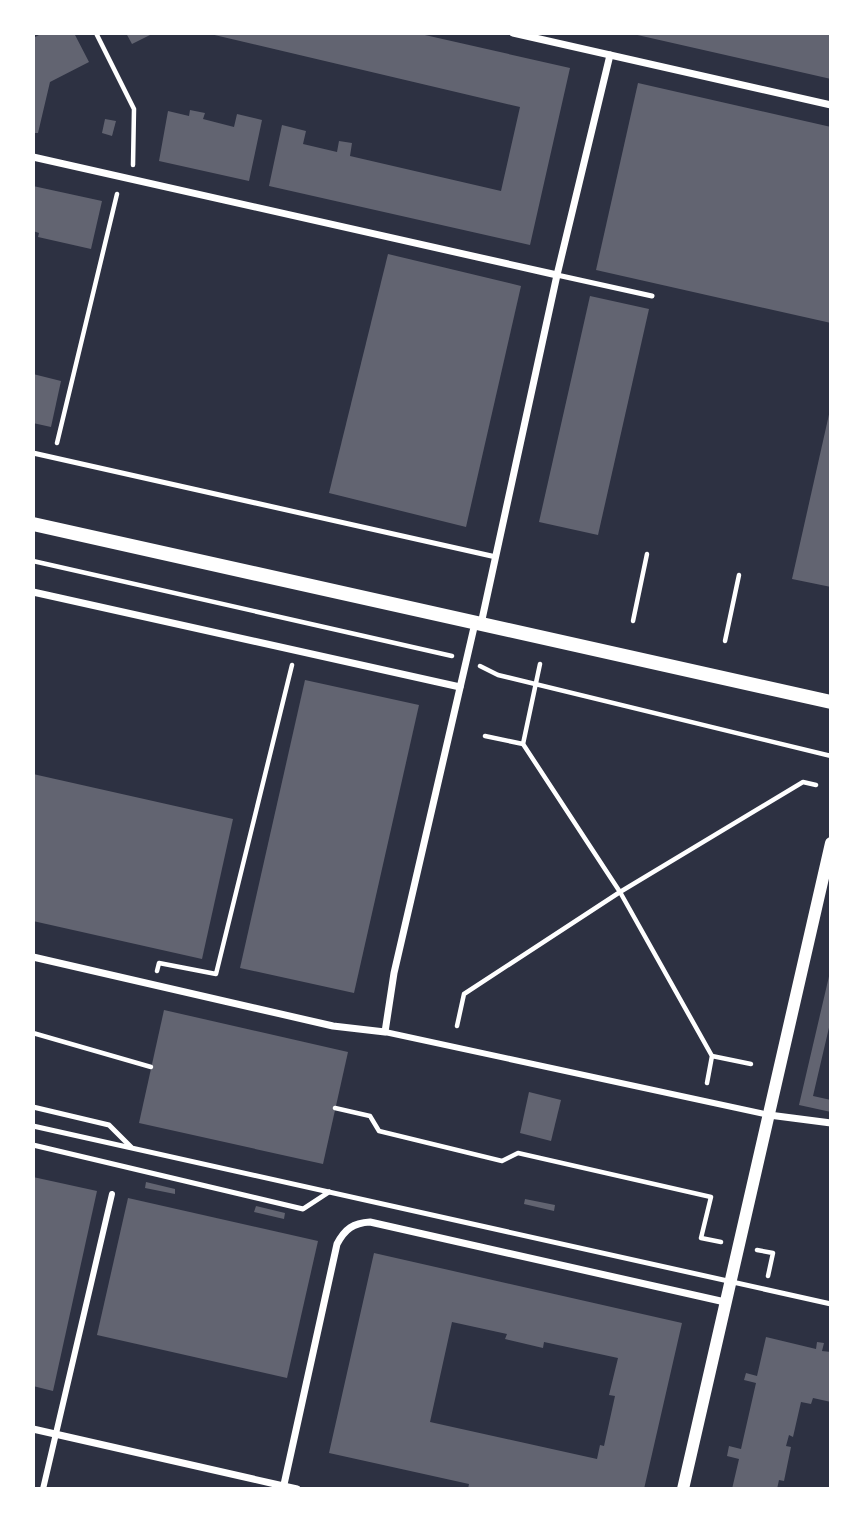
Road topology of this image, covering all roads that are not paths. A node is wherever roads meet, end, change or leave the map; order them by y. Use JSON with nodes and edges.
{"nodes":[{"id":1,"x":513,"y":33,"type":"edge"},
{"id":2,"x":610,"y":55,"type":"junction"},
{"id":3,"x":831,"y":105,"type":"edge"},
{"id":4,"x":33,"y":157,"type":"edge"},
{"id":5,"x":556,"y":275,"type":"junction"},
{"id":6,"x":652,"y":296,"type":"dead end"},
{"id":7,"x":33,"y":453,"type":"edge"},
{"id":8,"x":33,"y":524,"type":"edge"},
{"id":9,"x":496,"y":557,"type":"junction"},
{"id":10,"x":33,"y":592,"type":"edge"},
{"id":11,"x":478,"y":623,"type":"junction"},
{"id":12,"x":460,"y":687,"type":"junction"},
{"id":13,"x":831,"y":702,"type":"edge"},
{"id":14,"x":831,"y":842,"type":"edge"},
{"id":15,"x":33,"y":957,"type":"edge"},
{"id":16,"x":384,"y":1032,"type":"junction"},
{"id":17,"x":33,"y":1107,"type":"edge"},
{"id":18,"x":769,"y":1115,"type":"junction"},
{"id":19,"x":831,"y":1123,"type":"edge"},
{"id":20,"x":33,"y":1126,"type":"edge"},
{"id":21,"x":33,"y":1144,"type":"edge"},
{"id":22,"x":134,"y":1149,"type":"junction"},
{"id":23,"x":329,"y":1192,"type":"junction"},
{"id":24,"x":112,"y":1194,"type":"dead end"},
{"id":25,"x":730,"y":1280,"type":"junction"},
{"id":26,"x":725,"y":1302,"type":"junction"},
{"id":27,"x":831,"y":1304,"type":"edge"},
{"id":28,"x":33,"y":1429,"type":"edge"},
{"id":29,"x":54,"y":1434,"type":"junction"},
{"id":30,"x":283,"y":1487,"type":"edge"},
{"id":31,"x":43,"y":1489,"type":"edge"},
{"id":32,"x":297,"y":1489,"type":"edge"},
{"id":33,"x":683,"y":1489,"type":"edge"}],
"edges":[{"from":1,"to":2,"type":"street"},
{"from":2,"to":3,"type":"street"},
{"from":2,"to":5,"type":"street"},
{"from":4,"to":5,"type":"street"},
{"from":5,"to":6,"type":"lane"},
{"from":5,"to":9,"type":"street"},
{"from":7,"to":9,"type":"lane"},
{"from":8,"to":11,"type":"main road"},
{"from":9,"to":11,"type":"street"},
{"from":10,"to":12,"type":"street"},
{"from":11,"to":12,"type":"street"},
{"from":11,"to":13,"type":"main road"},
{"from":12,"to":16,"type":"street"},
{"from":14,"to":18,"type":"street"},
{"from":15,"to":16,"type":"street"},
{"from":16,"to":18,"type":"street"},
{"from":17,"to":22,"type":"lane"},
{"from":18,"to":19,"type":"street"},
{"from":18,"to":25,"type":"street"},
{"from":20,"to":22,"type":"lane"},
{"from":21,"to":23,"type":"lane"},
{"from":22,"to":23,"type":"lane"},
{"from":23,"to":25,"type":"lane"},
{"from":24,"to":29,"type":"street"},
{"from":25,"to":26,"type":"street"},
{"from":25,"to":27,"type":"lane"},
{"from":26,"to":30,"type":"street"},
{"from":26,"to":33,"type":"street"},
{"from":28,"to":29,"type":"street"},
{"from":29,"to":30,"type":"street"},
{"from":29,"to":31,"type":"street"},
{"from":30,"to":32,"type":"street"}]}
